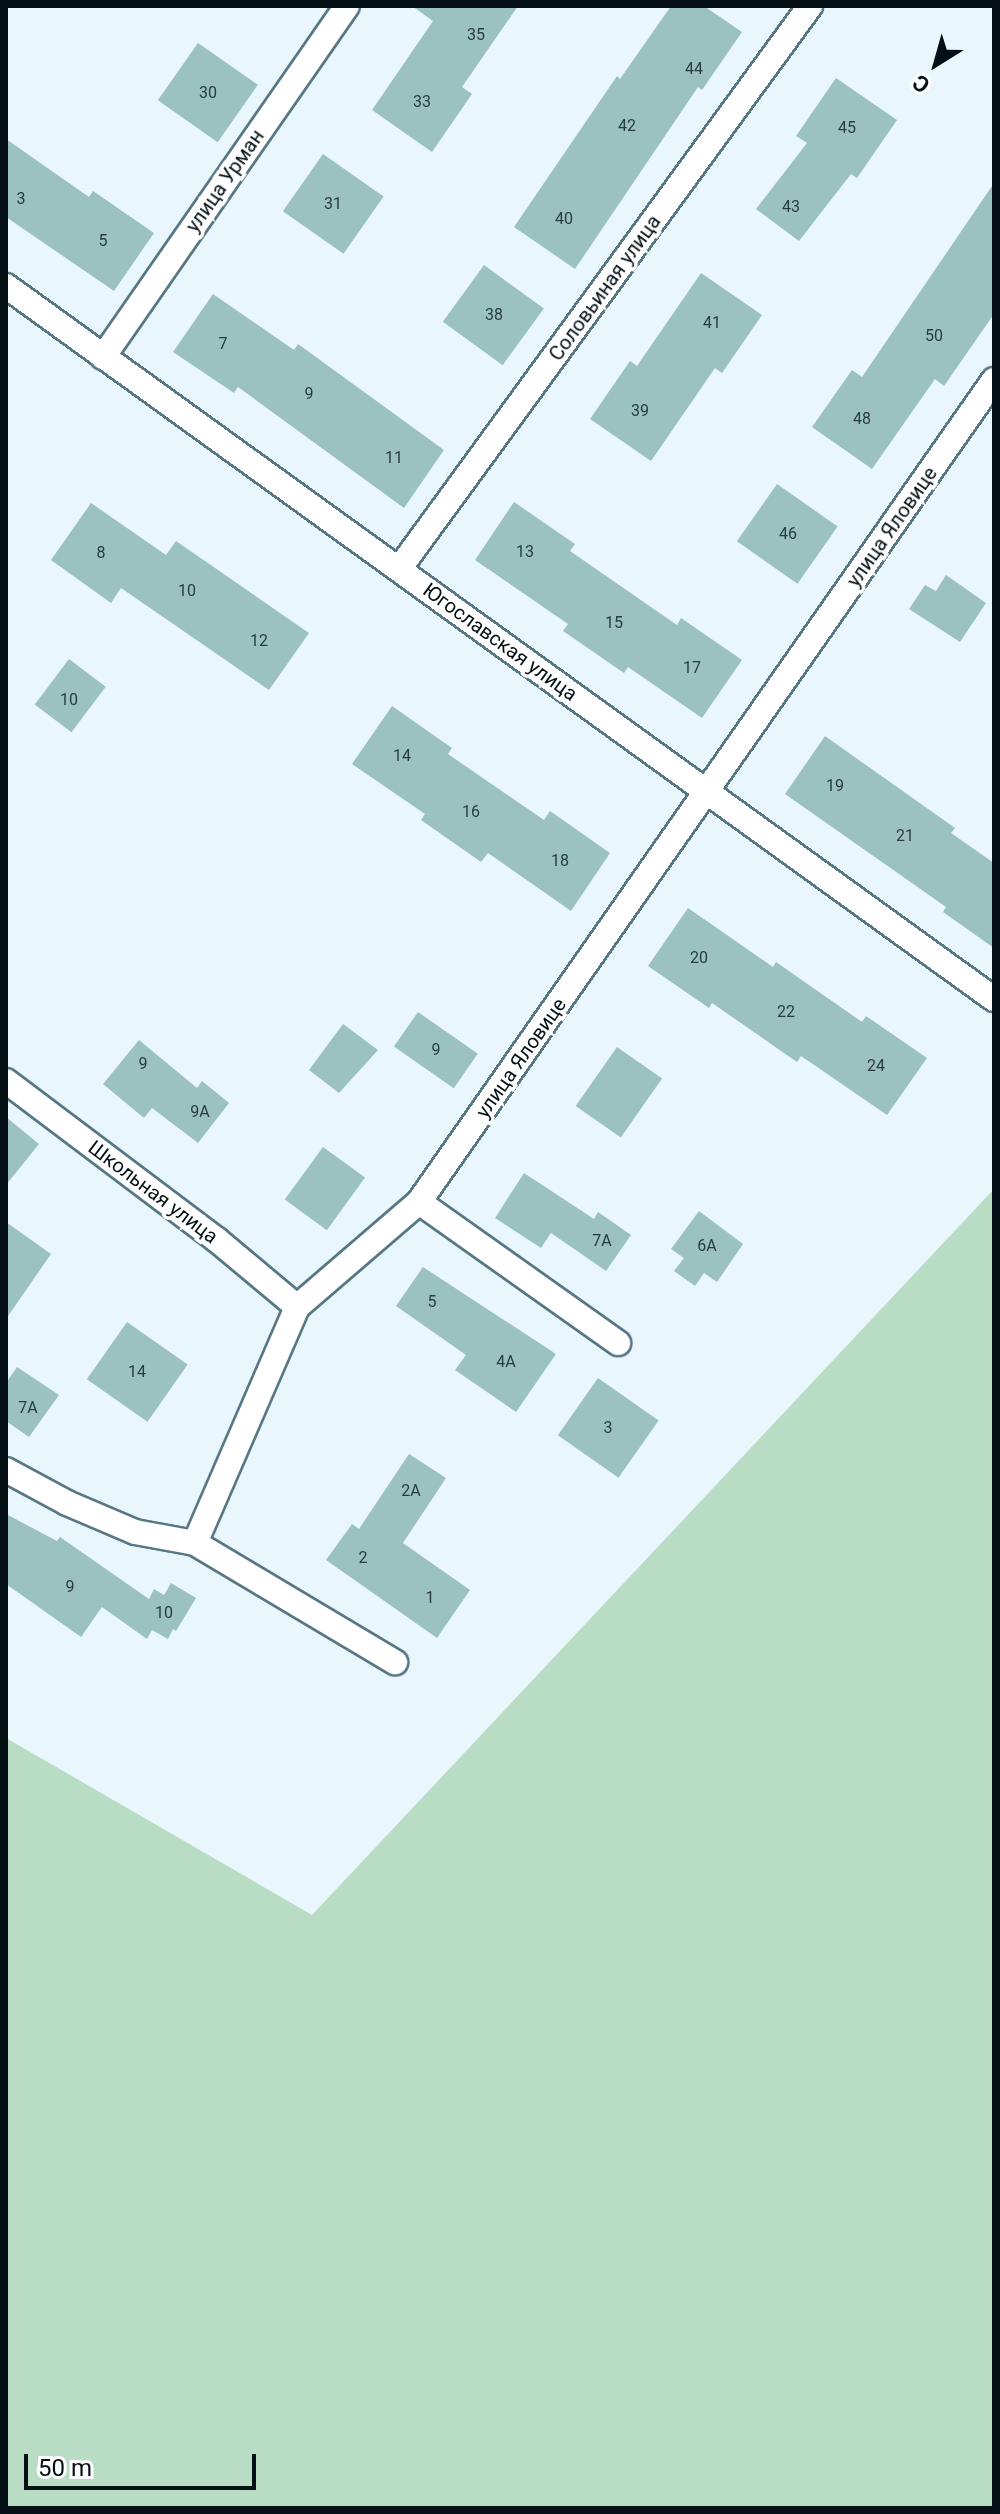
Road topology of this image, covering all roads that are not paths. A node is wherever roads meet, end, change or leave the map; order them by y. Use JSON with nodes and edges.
{"nodes":[{"id":1,"x":347,"y":6,"type":"edge"},
{"id":2,"x":810,"y":6,"type":"edge"},
{"id":3,"x":6,"y":286,"type":"edge"},
{"id":4,"x":103,"y":357,"type":"junction"},
{"id":5,"x":994,"y":380,"type":"edge"},
{"id":6,"x":399,"y":569,"type":"junction"},
{"id":7,"x":708,"y":792,"type":"junction"},
{"id":8,"x":994,"y":999,"type":"edge"},
{"id":9,"x":6,"y":1081,"type":"edge"},
{"id":10,"x":419,"y":1202,"type":"junction"},
{"id":11,"x":297,"y":1307,"type":"junction"},
{"id":12,"x":618,"y":1343,"type":"dead end"},
{"id":13,"x":6,"y":1470,"type":"edge"},
{"id":14,"x":195,"y":1543,"type":"junction"},
{"id":15,"x":395,"y":1662,"type":"dead end"}],
"edges":[{"from":1,"to":4,"type":"street","name":"улица Урман"},
{"from":2,"to":6,"type":"street","name":"Соловьиная улица"},
{"from":3,"to":4,"type":"street","name":"Югославская улица"},
{"from":4,"to":6,"type":"street","name":"Югославская улица"},
{"from":5,"to":7,"type":"street","name":"улица Яловице"},
{"from":6,"to":7,"type":"street","name":"Югославская улица"},
{"from":7,"to":8,"type":"street","name":"Югославская улица"},
{"from":7,"to":10,"type":"street","name":"улица Яловице"},
{"from":9,"to":11,"type":"street","name":"Школьная улица"},
{"from":10,"to":11,"type":"street","name":"улица Яловице"},
{"from":10,"to":12,"type":"street"},
{"from":11,"to":14,"type":"street","name":"улица Яловице"},
{"from":13,"to":14,"type":"street"},
{"from":14,"to":15,"type":"street"}]}
